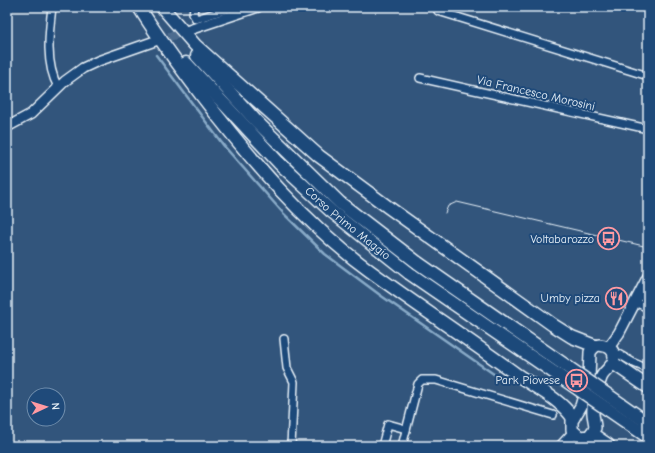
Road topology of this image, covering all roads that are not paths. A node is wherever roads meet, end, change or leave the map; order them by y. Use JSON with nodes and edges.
{"nodes":[{"id":1,"x":52,"y":7,"type":"edge"},
{"id":2,"x":139,"y":7,"type":"edge"},
{"id":3,"x":142,"y":7,"type":"edge"},
{"id":4,"x":157,"y":7,"type":"edge"},
{"id":5,"x":162,"y":7,"type":"edge"},
{"id":6,"x":194,"y":7,"type":"edge"},
{"id":7,"x":234,"y":7,"type":"edge"},
{"id":8,"x":258,"y":7,"type":"edge"},
{"id":9,"x":438,"y":11,"type":"dead end"},
{"id":10,"x":186,"y":31,"type":"tunnel mouth"},
{"id":11,"x":155,"y":42,"type":"tunnel mouth"},
{"id":12,"x":648,"y":76,"type":"edge"},
{"id":13,"x":420,"y":78,"type":"dead end"},
{"id":14,"x":58,"y":87,"type":"junction"},
{"id":15,"x":7,"y":127,"type":"edge"},
{"id":16,"x":648,"y":129,"type":"edge"},
{"id":17,"x":335,"y":207,"type":"junction"},
{"id":18,"x":648,"y":277,"type":"edge"},
{"id":19,"x":635,"y":302,"type":"junction"},
{"id":20,"x":648,"y":308,"type":"edge"},
{"id":21,"x":284,"y":340,"type":"dead end"},
{"id":22,"x":595,"y":346,"type":"junction"},
{"id":23,"x":612,"y":354,"type":"junction"},
{"id":24,"x":648,"y":369,"type":"edge"},
{"id":25,"x":648,"y":387,"type":"edge"},
{"id":26,"x":592,"y":392,"type":"junction"},
{"id":27,"x":553,"y":414,"type":"dead end"},
{"id":28,"x":573,"y":418,"type":"junction"},
{"id":29,"x":648,"y":423,"type":"edge"},
{"id":30,"x":406,"y":429,"type":"junction"},
{"id":31,"x":574,"y":433,"type":"junction"},
{"id":32,"x":592,"y":434,"type":"junction"},
{"id":33,"x":648,"y":438,"type":"edge"},
{"id":34,"x":607,"y":445,"type":"edge"},
{"id":35,"x":291,"y":446,"type":"edge"},
{"id":36,"x":382,"y":446,"type":"edge"},
{"id":37,"x":402,"y":446,"type":"edge"},
{"id":38,"x":562,"y":446,"type":"edge"},
{"id":39,"x":582,"y":446,"type":"edge"}],
"edges":[{"from":1,"to":14,"type":"street"},
{"from":2,"to":28,"type":"highway"},
{"from":3,"to":17,"type":"highway","name":"Corso Primo Maggio"},
{"from":4,"to":17,"type":"highway","name":"Corso Primo Maggio"},
{"from":5,"to":22,"type":"highway"},
{"from":6,"to":7,"type":"street"},
{"from":8,"to":10,"type":"street"},
{"from":9,"to":12,"type":"street"},
{"from":11,"to":14,"type":"street"},
{"from":13,"to":16,"type":"street","name":"Via Francesco Morosini"},
{"from":14,"to":15,"type":"street"},
{"from":17,"to":26,"type":"highway","name":"Corso Primo Maggio","bridge":true},
{"from":18,"to":19,"type":"main road"},
{"from":19,"to":20,"type":"street"},
{"from":19,"to":23,"type":"main road"},
{"from":21,"to":35,"type":"street"},
{"from":22,"to":23,"type":"main road"},
{"from":22,"to":28,"type":"main road"},
{"from":23,"to":24,"type":"street"},
{"from":23,"to":25,"type":"highway"},
{"from":23,"to":32,"type":"main road"},
{"from":26,"to":29,"type":"highway","bridge":true},
{"from":26,"to":33,"type":"highway","bridge":true},
{"from":27,"to":30,"type":"street"},
{"from":28,"to":31,"type":"main road"},
{"from":30,"to":36,"type":"street"},
{"from":30,"to":37,"type":"street"},
{"from":31,"to":32,"type":"main road"},
{"from":31,"to":38,"type":"main road"},
{"from":32,"to":34,"type":"highway"},
{"from":34,"to":39,"type":"highway"}]}
